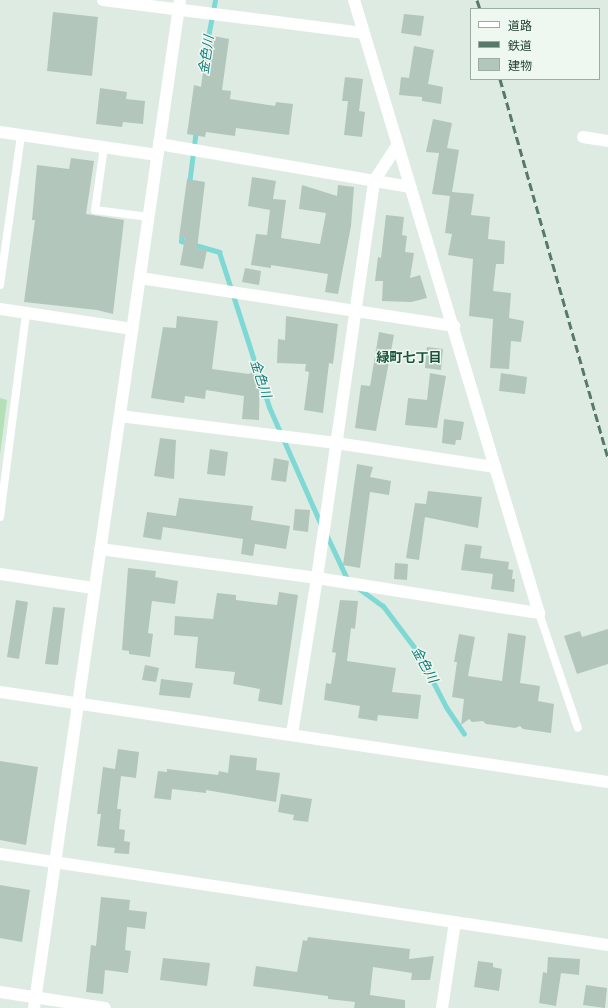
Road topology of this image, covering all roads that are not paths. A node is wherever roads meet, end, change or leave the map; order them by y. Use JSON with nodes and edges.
{"nodes":[{"id":1,"x":103,"y":0,"type":"edge"},
{"id":2,"x":354,"y":0,"type":"edge"},
{"id":3,"x":180,"y":5,"type":"edge"},
{"id":4,"x":364,"y":33,"type":"junction"},
{"id":5,"x":0,"y":132,"type":"edge"},
{"id":6,"x":21,"y":135,"type":"junction"},
{"id":7,"x":583,"y":138,"type":"dead end"},
{"id":8,"x":608,"y":141,"type":"edge"},
{"id":9,"x":397,"y":146,"type":"junction"},
{"id":10,"x":104,"y":147,"type":"junction"},
{"id":11,"x":158,"y":150,"type":"junction"},
{"id":12,"x":374,"y":181,"type":"junction"},
{"id":13,"x":410,"y":187,"type":"junction"},
{"id":14,"x":149,"y":217,"type":"junction"},
{"id":15,"x":140,"y":278,"type":"junction"},
{"id":16,"x":0,"y":284,"type":"edge"},
{"id":17,"x":0,"y":309,"type":"edge"},
{"id":18,"x":354,"y":310,"type":"junction"},
{"id":19,"x":26,"y":313,"type":"junction"},
{"id":20,"x":454,"y":326,"type":"junction"},
{"id":21,"x":132,"y":329,"type":"junction"},
{"id":22,"x":120,"y":416,"type":"junction"},
{"id":23,"x":336,"y":442,"type":"junction"},
{"id":24,"x":495,"y":467,"type":"junction"},
{"id":25,"x":0,"y":517,"type":"edge"},
{"id":26,"x":100,"y":549,"type":"junction"},
{"id":27,"x":0,"y":574,"type":"edge"},
{"id":28,"x":317,"y":578,"type":"junction"},
{"id":29,"x":93,"y":588,"type":"junction"},
{"id":30,"x":539,"y":613,"type":"junction"},
{"id":31,"x":0,"y":692,"type":"edge"},
{"id":32,"x":77,"y":704,"type":"junction"},
{"id":33,"x":578,"y":728,"type":"dead end"},
{"id":34,"x":292,"y":734,"type":"junction"},
{"id":35,"x":608,"y":782,"type":"edge"},
{"id":36,"x":0,"y":854,"type":"edge"},
{"id":37,"x":55,"y":862,"type":"junction"},
{"id":38,"x":455,"y":922,"type":"junction"},
{"id":39,"x":608,"y":945,"type":"edge"},
{"id":40,"x":0,"y":992,"type":"edge"},
{"id":41,"x":34,"y":1003,"type":"edge"},
{"id":42,"x":105,"y":1008,"type":"edge"},
{"id":43,"x":442,"y":1008,"type":"edge"}],
"edges":[{"from":1,"to":3,"type":"street"},
{"from":2,"to":4,"type":"street"},
{"from":3,"to":4,"type":"street"},
{"from":3,"to":11,"type":"street"},
{"from":4,"to":9,"type":"street"},
{"from":5,"to":6,"type":"street"},
{"from":6,"to":10,"type":"street"},
{"from":6,"to":16,"type":"lane"},
{"from":7,"to":8,"type":"street"},
{"from":9,"to":12,"type":"street"},
{"from":9,"to":13,"type":"street"},
{"from":10,"to":11,"type":"street"},
{"from":10,"to":14,"type":"lane"},
{"from":11,"to":12,"type":"street"},
{"from":11,"to":14,"type":"street"},
{"from":12,"to":13,"type":"street"},
{"from":12,"to":18,"type":"street"},
{"from":13,"to":20,"type":"street"},
{"from":14,"to":15,"type":"street"},
{"from":15,"to":18,"type":"street"},
{"from":15,"to":21,"type":"street"},
{"from":17,"to":19,"type":"street"},
{"from":18,"to":20,"type":"street"},
{"from":18,"to":23,"type":"street"},
{"from":19,"to":21,"type":"street"},
{"from":19,"to":25,"type":"lane"},
{"from":20,"to":24,"type":"street"},
{"from":21,"to":22,"type":"street"},
{"from":22,"to":23,"type":"street"},
{"from":22,"to":26,"type":"street"},
{"from":23,"to":24,"type":"street"},
{"from":23,"to":28,"type":"street"},
{"from":24,"to":30,"type":"street"},
{"from":26,"to":28,"type":"street"},
{"from":26,"to":29,"type":"street"},
{"from":27,"to":29,"type":"street"},
{"from":28,"to":30,"type":"street"},
{"from":28,"to":34,"type":"street"},
{"from":29,"to":32,"type":"street"},
{"from":30,"to":33,"type":"lane"},
{"from":31,"to":32,"type":"street"},
{"from":32,"to":34,"type":"street"},
{"from":32,"to":37,"type":"street"},
{"from":34,"to":35,"type":"street"},
{"from":36,"to":37,"type":"street"},
{"from":37,"to":38,"type":"street"},
{"from":37,"to":41,"type":"street"},
{"from":38,"to":39,"type":"street"},
{"from":38,"to":43,"type":"street"},
{"from":40,"to":41,"type":"street"},
{"from":41,"to":42,"type":"street"}]}
